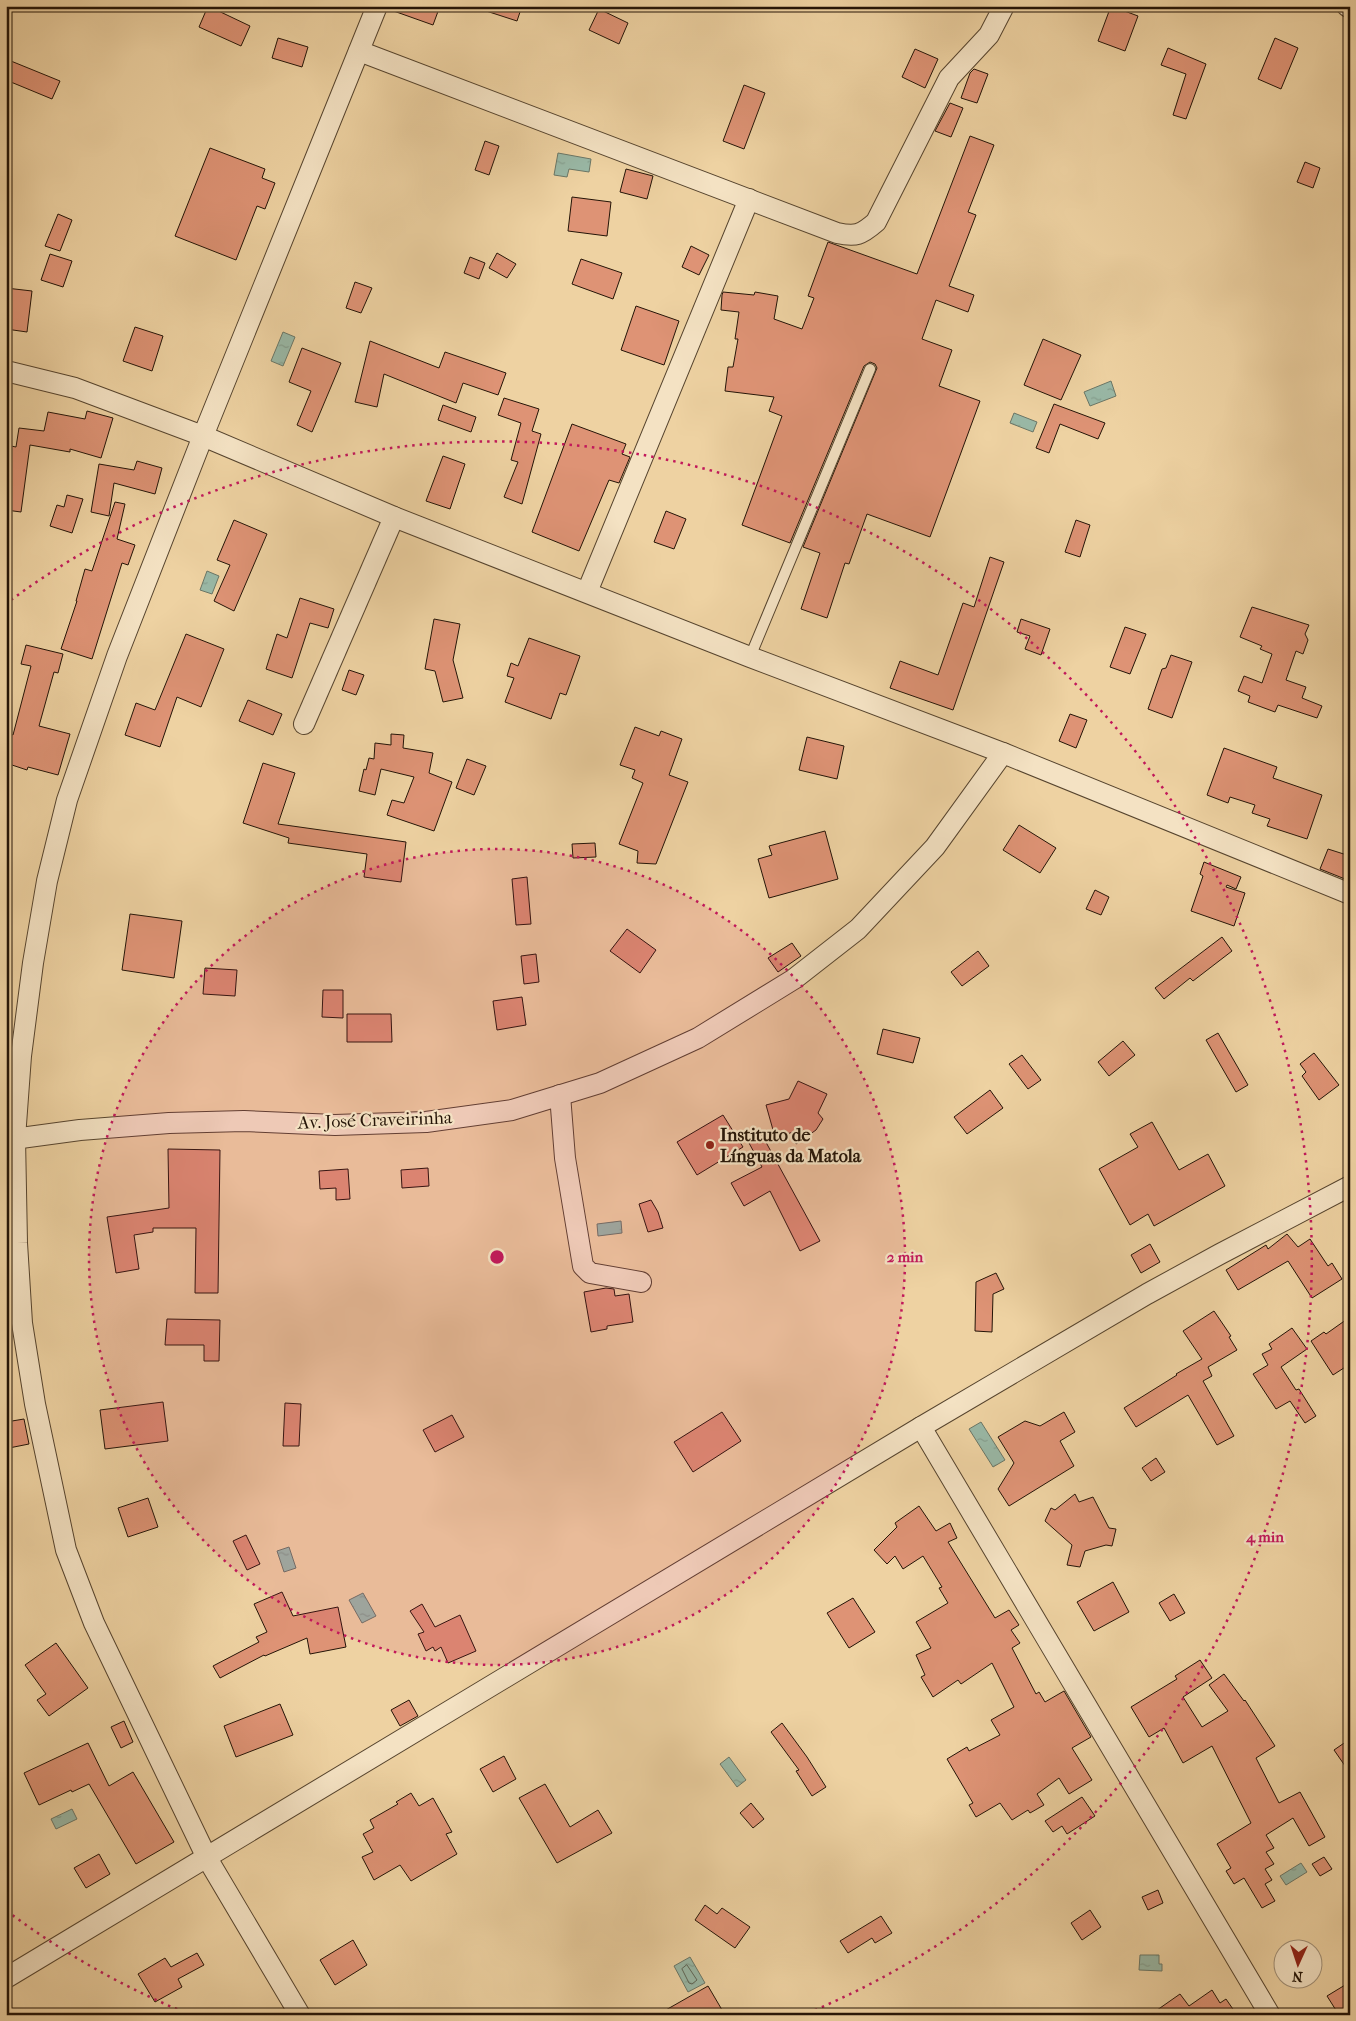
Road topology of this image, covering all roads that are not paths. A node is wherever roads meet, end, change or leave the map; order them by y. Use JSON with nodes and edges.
{"nodes":[{"id":1,"x":377,"y":6,"type":"edge"},
{"id":2,"x":1004,"y":6,"type":"edge"},
{"id":3,"x":359,"y":51,"type":"junction"},
{"id":4,"x":749,"y":199,"type":"junction"},
{"id":5,"x":870,"y":369,"type":"dead end"},
{"id":6,"x":6,"y":371,"type":"edge"},
{"id":7,"x":204,"y":436,"type":"junction"},
{"id":8,"x":394,"y":517,"type":"junction"},
{"id":9,"x":586,"y":592,"type":"junction"},
{"id":10,"x":750,"y":657,"type":"junction"},
{"id":11,"x":304,"y":724,"type":"dead end"},
{"id":12,"x":1003,"y":753,"type":"junction"},
{"id":13,"x":1350,"y":894,"type":"edge"},
{"id":14,"x":560,"y":1095,"type":"junction"},
{"id":15,"x":11,"y":1139,"type":"edge"},
{"id":16,"x":1350,"y":1186,"type":"edge"},
{"id":17,"x":641,"y":1282,"type":"dead end"},
{"id":18,"x":921,"y":1427,"type":"junction"},
{"id":19,"x":206,"y":1858,"type":"junction"},
{"id":20,"x":6,"y":1978,"type":"edge"},
{"id":21,"x":300,"y":2015,"type":"edge"},
{"id":22,"x":1270,"y":2015,"type":"edge"}],
"edges":[{"from":1,"to":3,"type":"street"},
{"from":2,"to":4,"type":"street"},
{"from":3,"to":4,"type":"street"},
{"from":3,"to":7,"type":"street"},
{"from":4,"to":9,"type":"street"},
{"from":5,"to":10,"type":"lane"},
{"from":6,"to":7,"type":"street"},
{"from":7,"to":8,"type":"street"},
{"from":7,"to":15,"type":"street"},
{"from":8,"to":9,"type":"street"},
{"from":8,"to":11,"type":"street"},
{"from":9,"to":10,"type":"street"},
{"from":10,"to":12,"type":"street"},
{"from":12,"to":13,"type":"street"},
{"from":12,"to":14,"type":"street","name":"Av. José Craveirinha"},
{"from":14,"to":15,"type":"street","name":"Av. José Craveirinha"},
{"from":14,"to":17,"type":"street"},
{"from":15,"to":19,"type":"street"},
{"from":16,"to":18,"type":"street"},
{"from":18,"to":19,"type":"street"},
{"from":18,"to":22,"type":"street"},
{"from":19,"to":20,"type":"street"},
{"from":19,"to":21,"type":"street"}]}
